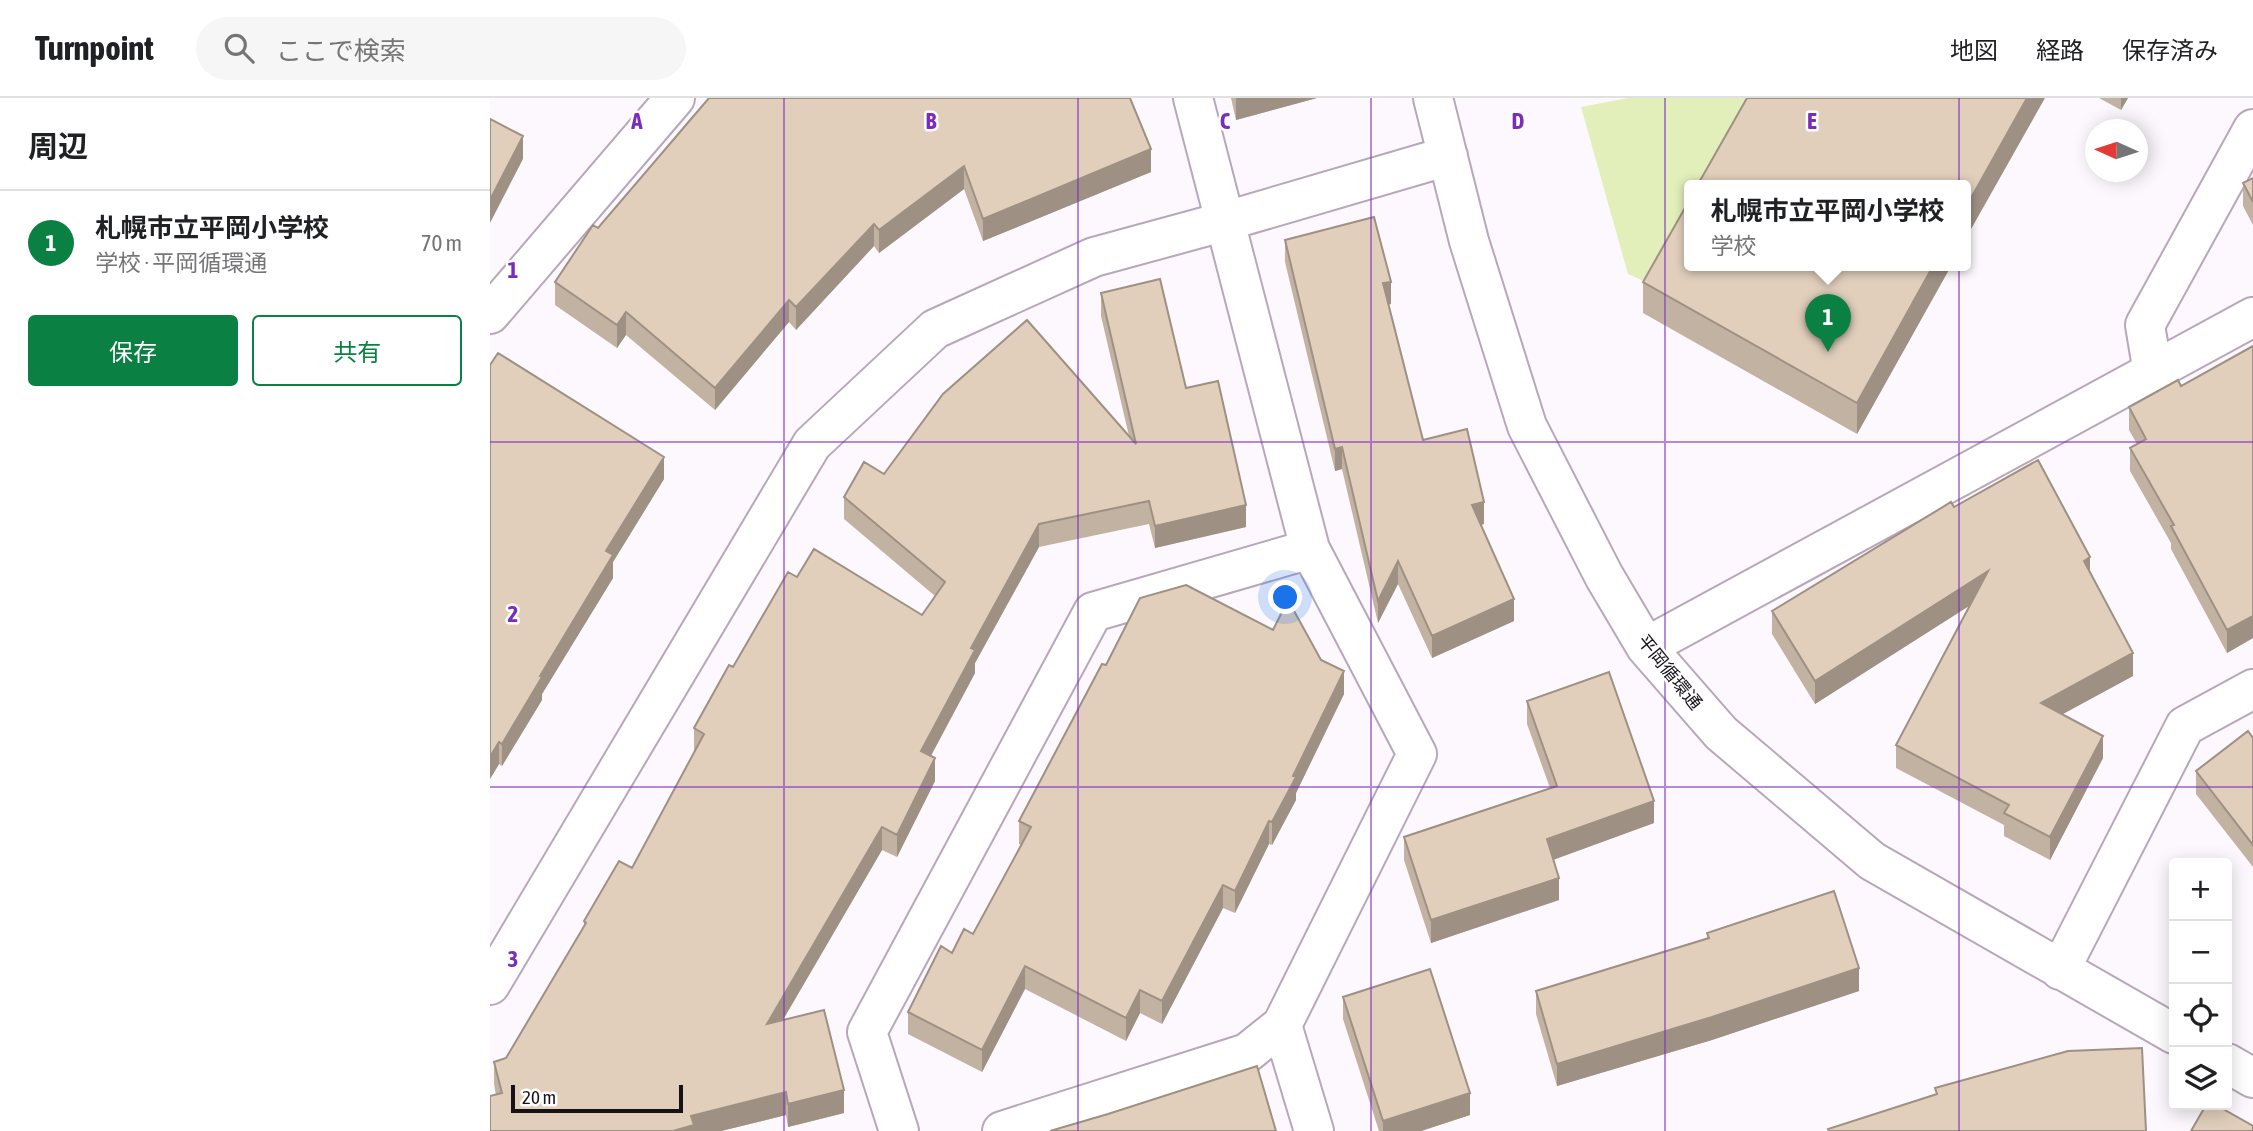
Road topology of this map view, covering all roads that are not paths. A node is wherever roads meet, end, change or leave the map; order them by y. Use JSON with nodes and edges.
{"nodes":[{"id":1,"x":675,"y":98,"type":"edge"},
{"id":2,"x":1193,"y":98,"type":"edge"},
{"id":3,"x":1433,"y":98,"type":"edge"},
{"id":4,"x":2253,"y":129,"type":"edge"},
{"id":5,"x":1448,"y":156,"type":"junction"},
{"id":6,"x":1226,"y":221,"type":"junction"},
{"id":7,"x":490,"y":314,"type":"edge"},
{"id":8,"x":2253,"y":317,"type":"edge"},
{"id":9,"x":2153,"y":373,"type":"junction"},
{"id":10,"x":1310,"y":549,"type":"junction"},
{"id":11,"x":1646,"y":647,"type":"junction"},
{"id":12,"x":2253,"y":689,"type":"edge"},
{"id":13,"x":2060,"y":970,"type":"junction"},
{"id":14,"x":490,"y":985,"type":"edge"},
{"id":15,"x":1282,"y":1025,"type":"junction"},
{"id":16,"x":2169,"y":1031,"type":"edge"},
{"id":17,"x":2232,"y":1066,"type":"edge"},
{"id":18,"x":2253,"y":1078,"type":"edge"},
{"id":19,"x":899,"y":1131,"type":"edge"},
{"id":20,"x":1002,"y":1131,"type":"edge"},
{"id":21,"x":1314,"y":1131,"type":"edge"}],
"edges":[{"from":1,"to":7,"type":"street"},
{"from":2,"to":6,"type":"street"},
{"from":3,"to":5,"type":"street","name":"平岡循環通"},
{"from":4,"to":9,"type":"street"},
{"from":5,"to":6,"type":"street"},
{"from":5,"to":11,"type":"street","name":"平岡循環通"},
{"from":6,"to":10,"type":"street"},
{"from":6,"to":14,"type":"street"},
{"from":8,"to":9,"type":"street"},
{"from":9,"to":11,"type":"street"},
{"from":10,"to":15,"type":"street"},
{"from":10,"to":19,"type":"street"},
{"from":11,"to":13,"type":"street","name":"平岡循環通"},
{"from":12,"to":13,"type":"street"},
{"from":13,"to":16,"type":"street","name":"平岡循環通"},
{"from":15,"to":20,"type":"street"},
{"from":15,"to":21,"type":"street"},
{"from":17,"to":18,"type":"street"}]}
